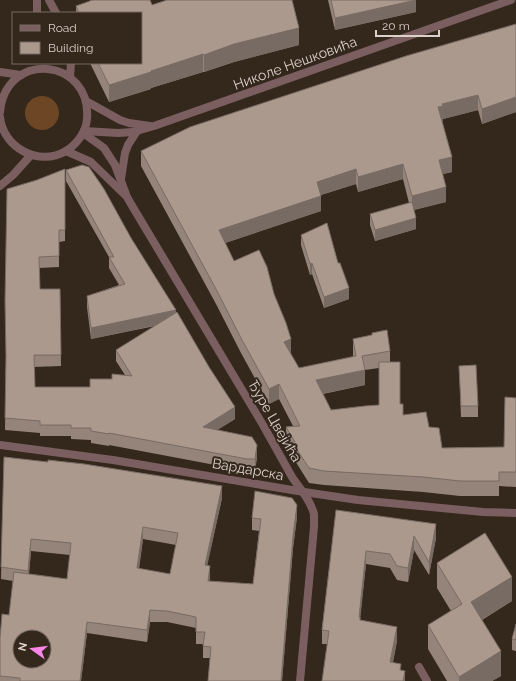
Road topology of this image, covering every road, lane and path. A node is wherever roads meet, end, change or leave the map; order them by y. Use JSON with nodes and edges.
{"nodes":[{"id":1,"x":37,"y":0,"type":"edge"},
{"id":2,"x":49,"y":0,"type":"edge"},
{"id":3,"x":511,"y":0,"type":"edge"},
{"id":4,"x":37,"y":12,"type":"edge"},
{"id":5,"x":55,"y":12,"type":"edge"},
{"id":6,"x":71,"y":64,"type":"edge"},
{"id":7,"x":31,"y":67,"type":"edge"},
{"id":8,"x":0,"y":72,"type":"edge"},
{"id":9,"x":21,"y":75,"type":"junction"},
{"id":10,"x":70,"y":77,"type":"junction"},
{"id":11,"x":86,"y":101,"type":"junction"},
{"id":12,"x":0,"y":112,"type":"edge"},
{"id":13,"x":0,"y":117,"type":"edge"},
{"id":14,"x":0,"y":122,"type":"edge"},
{"id":15,"x":154,"y":126,"type":"junction"},
{"id":16,"x":137,"y":131,"type":"junction"},
{"id":17,"x":83,"y":132,"type":"junction"},
{"id":18,"x":66,"y":151,"type":"junction"},
{"id":19,"x":32,"y":155,"type":"junction"},
{"id":20,"x":120,"y":180,"type":"junction"},
{"id":21,"x":0,"y":186,"type":"edge"},
{"id":22,"x":127,"y":197,"type":"junction"},
{"id":23,"x":0,"y":445,"type":"edge"},
{"id":24,"x":304,"y":492,"type":"junction"},
{"id":25,"x":516,"y":513,"type":"edge"},
{"id":26,"x":419,"y":666,"type":"dead end"},
{"id":27,"x":300,"y":681,"type":"edge"},
{"id":28,"x":427,"y":681,"type":"edge"}],
"edges":[{"from":1,"to":4,"type":"street"},
{"from":2,"to":5,"type":"street"},
{"from":3,"to":15,"type":"street","name":"Николе Нешковића"},
{"from":6,"to":10,"type":"street"},
{"from":7,"to":9,"type":"street"},
{"from":7,"to":10,"type":"street"},
{"from":8,"to":9,"type":"street"},
{"from":9,"to":12,"type":"street"},
{"from":10,"to":11,"type":"street"},
{"from":11,"to":15,"type":"street","name":"Николе Нешковића"},
{"from":11,"to":17,"type":"street"},
{"from":13,"to":14,"type":"street"},
{"from":14,"to":19,"type":"street"},
{"from":15,"to":16,"type":"street","name":"Николе Нешковића"},
{"from":16,"to":17,"type":"street","name":"Николе Нешковића"},
{"from":16,"to":20,"type":"street"},
{"from":17,"to":18,"type":"street"},
{"from":17,"to":20,"type":"street","name":"Ђуре Цвејића"},
{"from":18,"to":19,"type":"street"},
{"from":18,"to":22,"type":"street","name":"Ђуре Цвејића"},
{"from":19,"to":21,"type":"street"},
{"from":20,"to":22,"type":"street","name":"Ђуре Цвејића"},
{"from":22,"to":24,"type":"street","name":"Ђуре Цвејића"},
{"from":23,"to":24,"type":"street","name":"Вардарска"},
{"from":24,"to":25,"type":"street","name":"Вардарска"},
{"from":24,"to":27,"type":"street","name":"Ђуре Цвејића"},
{"from":26,"to":28,"type":"street"}]}
